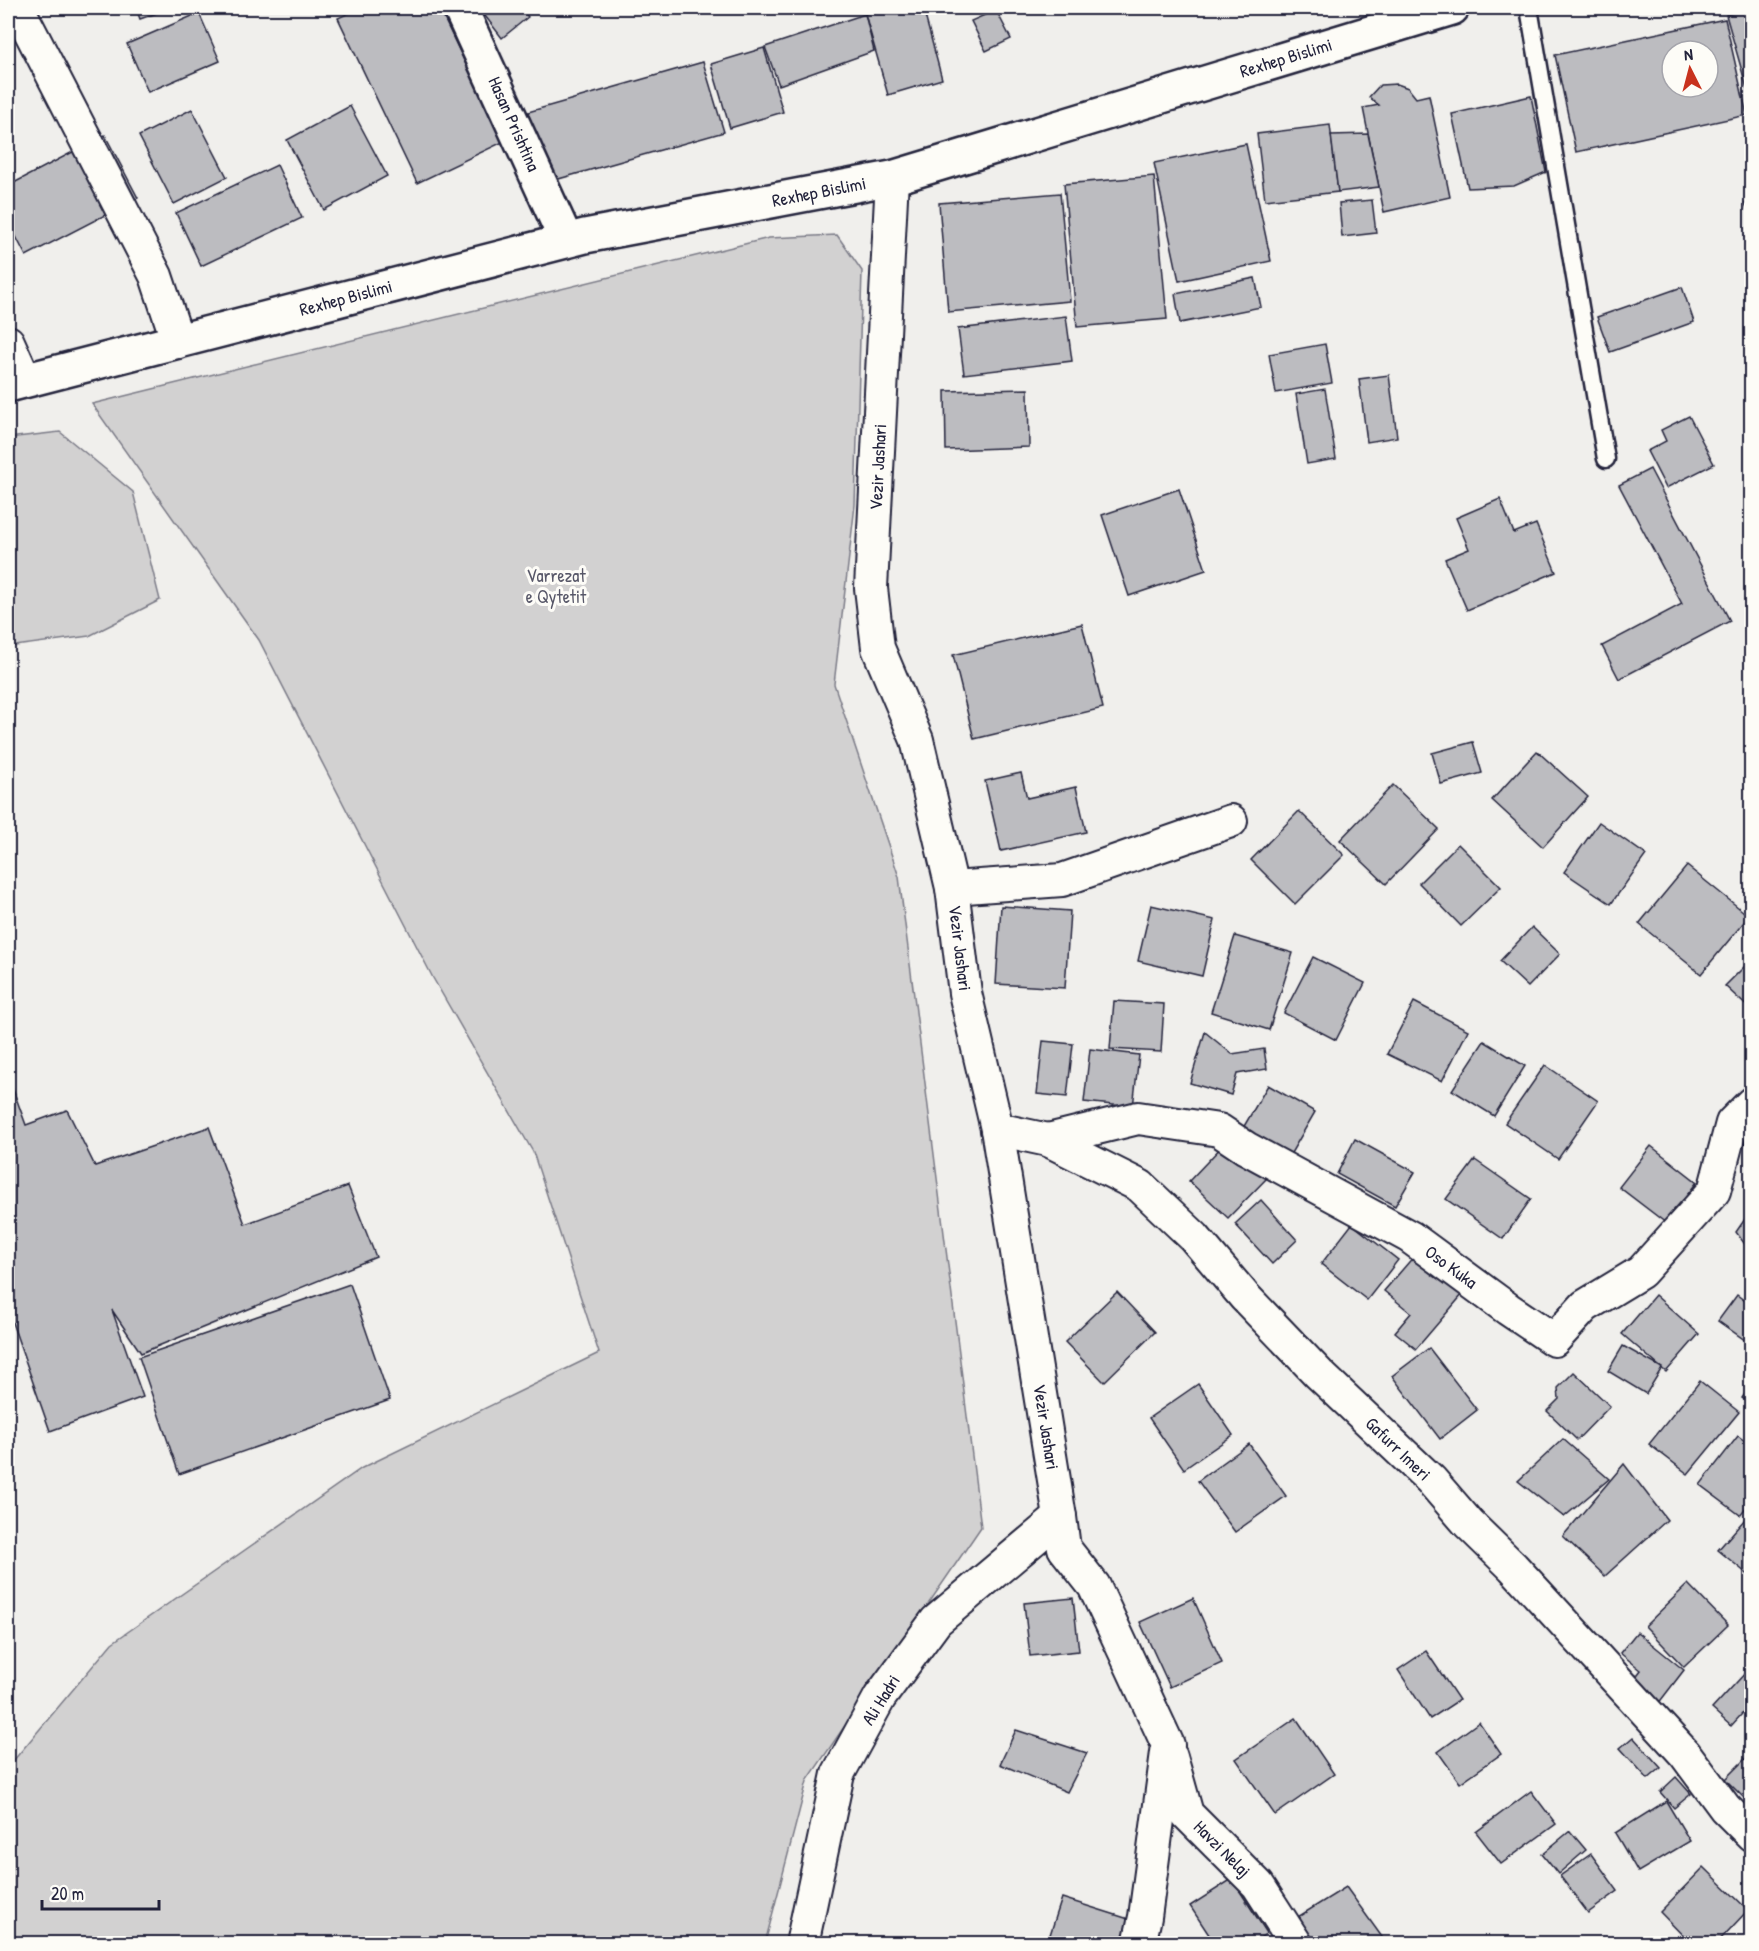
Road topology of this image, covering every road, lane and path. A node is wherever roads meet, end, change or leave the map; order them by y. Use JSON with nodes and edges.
{"nodes":[{"id":1,"x":18,"y":8,"type":"edge"},
{"id":2,"x":460,"y":8,"type":"edge"},
{"id":3,"x":1452,"y":8,"type":"edge"},
{"id":4,"x":1529,"y":8,"type":"edge"},
{"id":5,"x":892,"y":178,"type":"junction"},
{"id":6,"x":566,"y":240,"type":"junction"},
{"id":7,"x":8,"y":342,"type":"edge"},
{"id":8,"x":178,"y":342,"type":"junction"},
{"id":9,"x":16,"y":383,"type":"edge"},
{"id":10,"x":1606,"y":459,"type":"dead end"},
{"id":11,"x":1231,"y":821,"type":"dead end"},
{"id":12,"x":952,"y":888,"type":"junction"},
{"id":13,"x":1752,"y":1103,"type":"edge"},
{"id":14,"x":998,"y":1130,"type":"junction"},
{"id":15,"x":1048,"y":1140,"type":"junction"},
{"id":16,"x":1060,"y":1517,"type":"junction"},
{"id":17,"x":1168,"y":1745,"type":"junction"},
{"id":18,"x":1752,"y":1835,"type":"edge"},
{"id":19,"x":802,"y":1944,"type":"edge"},
{"id":20,"x":1139,"y":1944,"type":"edge"},
{"id":21,"x":1296,"y":1944,"type":"edge"}],
"edges":[{"from":1,"to":8,"type":"street"},
{"from":2,"to":6,"type":"main road","name":"Hasan Prishtina"},
{"from":3,"to":5,"type":"main road","name":"Rexhep Bislimi"},
{"from":4,"to":10,"type":"lane"},
{"from":5,"to":6,"type":"main road","name":"Rexhep Bislimi"},
{"from":5,"to":12,"type":"street","name":"Vezir Jashari"},
{"from":6,"to":8,"type":"main road","name":"Rexhep Bislimi"},
{"from":7,"to":9,"type":"street","name":"Rexhep Bislimi"},
{"from":8,"to":9,"type":"main road","name":"Rexhep Bislimi"},
{"from":11,"to":12,"type":"street","name":"Vezir Jashari"},
{"from":12,"to":14,"type":"street","name":"Vezir Jashari"},
{"from":13,"to":15,"type":"street","name":"Oso Kuka"},
{"from":14,"to":15,"type":"street","name":"Gafurr Imeri"},
{"from":14,"to":16,"type":"street","name":"Vezir Jashari"},
{"from":15,"to":18,"type":"street","name":"Gafurr Imeri"},
{"from":16,"to":17,"type":"street","name":"Vezir Jashari"},
{"from":16,"to":19,"type":"street","name":"Ali Hadri"},
{"from":17,"to":20,"type":"street"},
{"from":17,"to":21,"type":"street","name":"Havzi Nelaj"}]}
